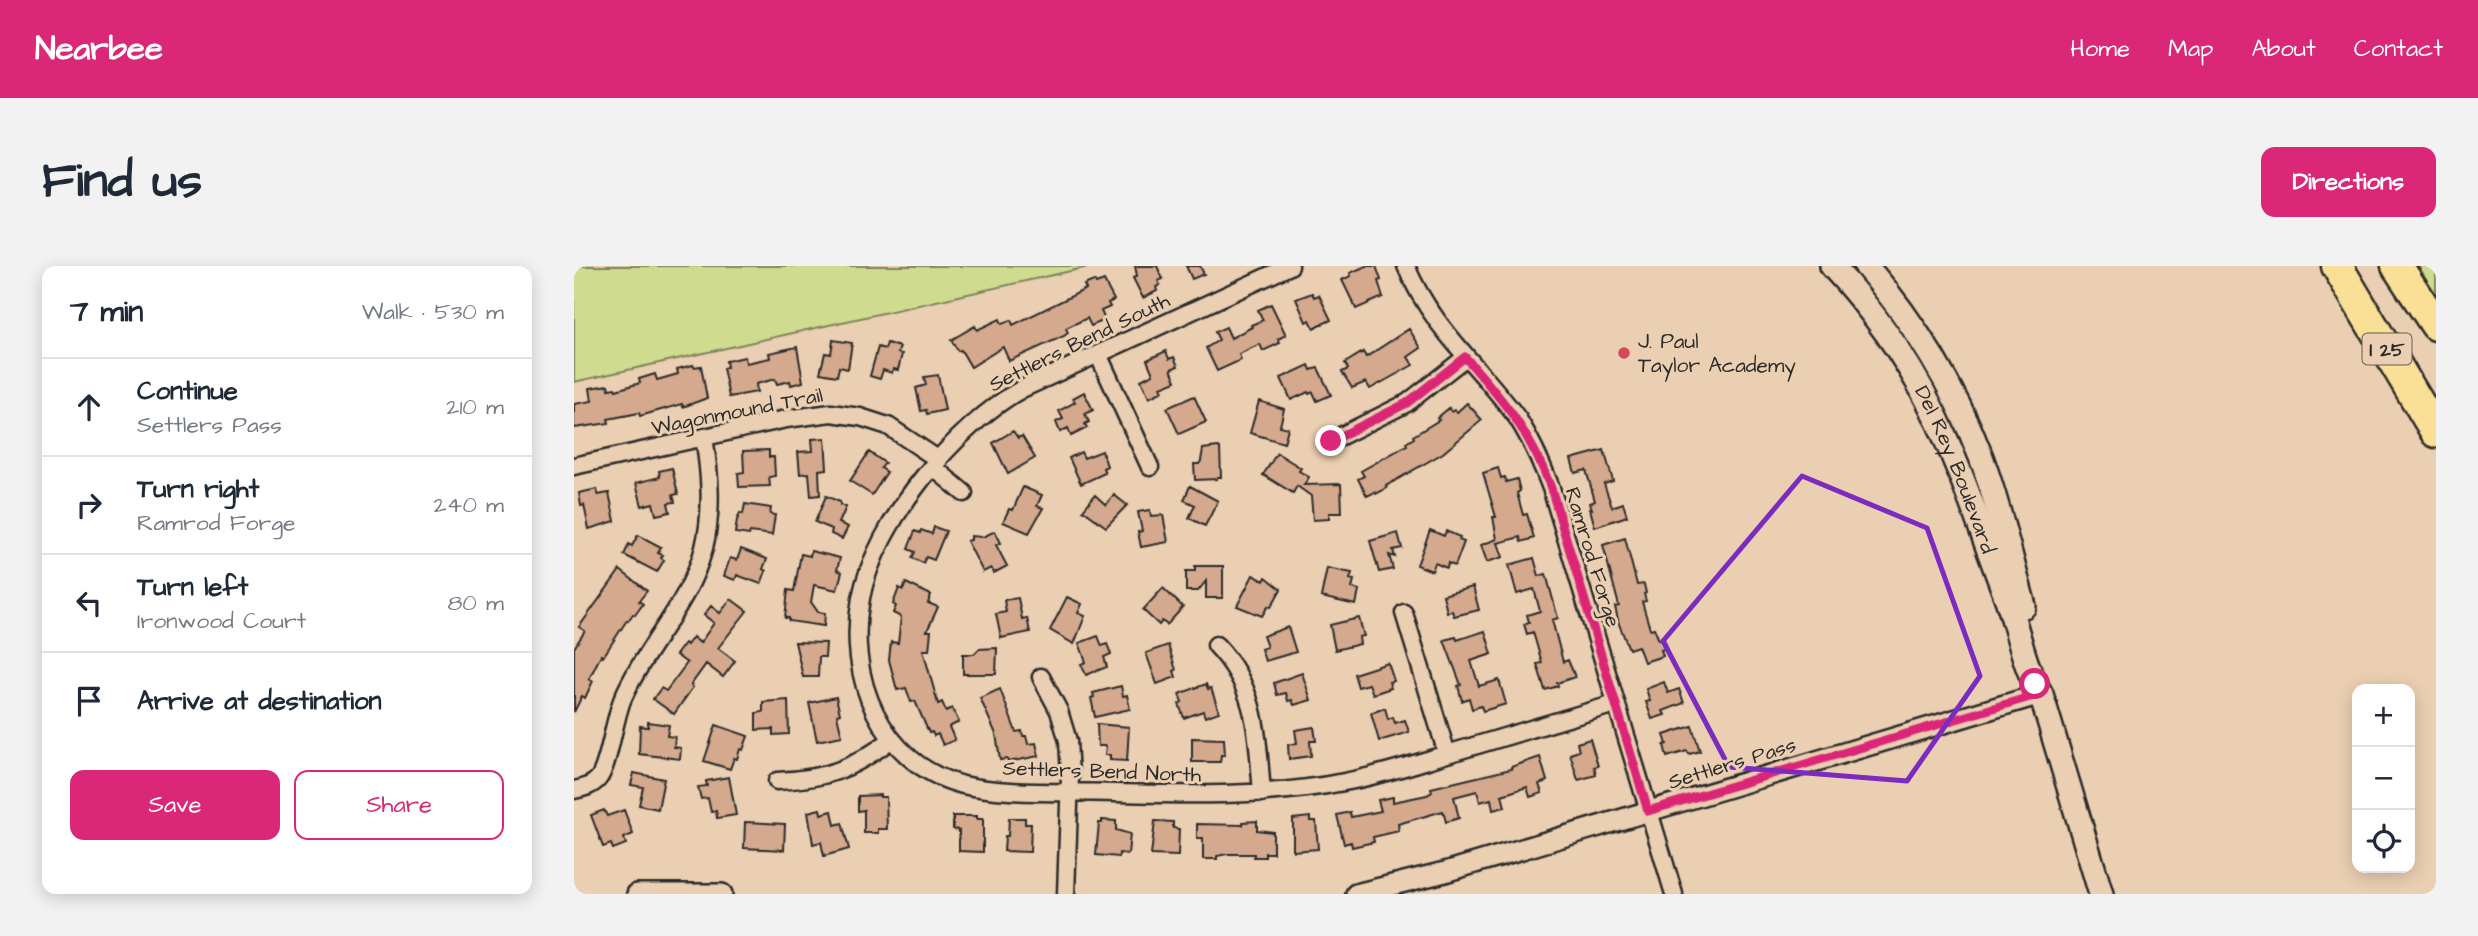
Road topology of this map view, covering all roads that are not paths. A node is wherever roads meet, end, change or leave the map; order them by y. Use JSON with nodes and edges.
{"nodes":[{"id":1,"x":1290,"y":266,"type":"edge"},
{"id":2,"x":1406,"y":266,"type":"edge"},
{"id":3,"x":1832,"y":266,"type":"edge"},
{"id":4,"x":1866,"y":266,"type":"edge"},
{"id":5,"x":2337,"y":266,"type":"edge"},
{"id":6,"x":2397,"y":266,"type":"edge"},
{"id":7,"x":2436,"y":325,"type":"edge"},
{"id":8,"x":1098,"y":354,"type":"junction"},
{"id":9,"x":1465,"y":357,"type":"junction"},
{"id":10,"x":2436,"y":432,"type":"edge"},
{"id":11,"x":704,"y":437,"type":"junction"},
{"id":12,"x":1331,"y":441,"type":"dead end"},
{"id":13,"x":936,"y":463,"type":"junction"},
{"id":14,"x":574,"y":466,"type":"edge"},
{"id":15,"x":1150,"y":467,"type":"dead end"},
{"id":16,"x":964,"y":493,"type":"dead end"},
{"id":17,"x":1404,"y":613,"type":"dead end"},
{"id":18,"x":1216,"y":645,"type":"dead end"},
{"id":19,"x":1041,"y":677,"type":"dead end"},
{"id":20,"x":2040,"y":694,"type":"junction"},
{"id":21,"x":1615,"y":704,"type":"junction"},
{"id":22,"x":892,"y":739,"type":"junction"},
{"id":23,"x":1447,"y":754,"type":"junction"},
{"id":24,"x":777,"y":781,"type":"dead end"},
{"id":25,"x":574,"y":790,"type":"edge"},
{"id":26,"x":1069,"y":791,"type":"junction"},
{"id":27,"x":1262,"y":793,"type":"junction"},
{"id":28,"x":1648,"y":811,"type":"junction"},
{"id":29,"x":637,"y":894,"type":"edge"},
{"id":30,"x":722,"y":894,"type":"edge"},
{"id":31,"x":1066,"y":894,"type":"edge"},
{"id":32,"x":1356,"y":894,"type":"edge"},
{"id":33,"x":1674,"y":894,"type":"edge"},
{"id":34,"x":2101,"y":894,"type":"edge"}],
"edges":[{"from":1,"to":8,"type":"street","name":"Settlers Bend South"},
{"from":2,"to":9,"type":"street","name":"Ramrod Forge"},
{"from":3,"to":20,"type":"main road","name":"Del Rey Boulevard"},
{"from":4,"to":20,"type":"main road","name":"Del Rey Boulevard"},
{"from":5,"to":10,"type":"highway","number":"I 25"},
{"from":6,"to":7,"type":"highway","number":"I 25"},
{"from":8,"to":13,"type":"street","name":"Settlers Bend South"},
{"from":8,"to":15,"type":"street"},
{"from":9,"to":12,"type":"street"},
{"from":9,"to":21,"type":"street","name":"Ramrod Forge"},
{"from":11,"to":13,"type":"street","name":"Wagonmound Trail"},
{"from":11,"to":14,"type":"street","name":"Wagonmound Trail"},
{"from":11,"to":25,"type":"street"},
{"from":13,"to":16,"type":"street"},
{"from":13,"to":22,"type":"street","name":"Settlers Bend North"},
{"from":17,"to":23,"type":"street"},
{"from":18,"to":27,"type":"street"},
{"from":19,"to":26,"type":"street"},
{"from":20,"to":28,"type":"street","name":"Settlers Pass"},
{"from":20,"to":34,"type":"main road","name":"Del Rey Boulevard"},
{"from":21,"to":23,"type":"street","name":"Settlers Bend North"},
{"from":21,"to":28,"type":"street","name":"Ramrod Forge"},
{"from":22,"to":24,"type":"street"},
{"from":22,"to":26,"type":"street","name":"Settlers Bend North"},
{"from":23,"to":27,"type":"street","name":"Settlers Bend North"},
{"from":26,"to":27,"type":"street","name":"Settlers Bend North"},
{"from":26,"to":31,"type":"street"},
{"from":28,"to":32,"type":"street","name":"Settlers Pass"},
{"from":28,"to":33,"type":"street","name":"Ramrod Forge"},
{"from":29,"to":30,"type":"street"}]}
